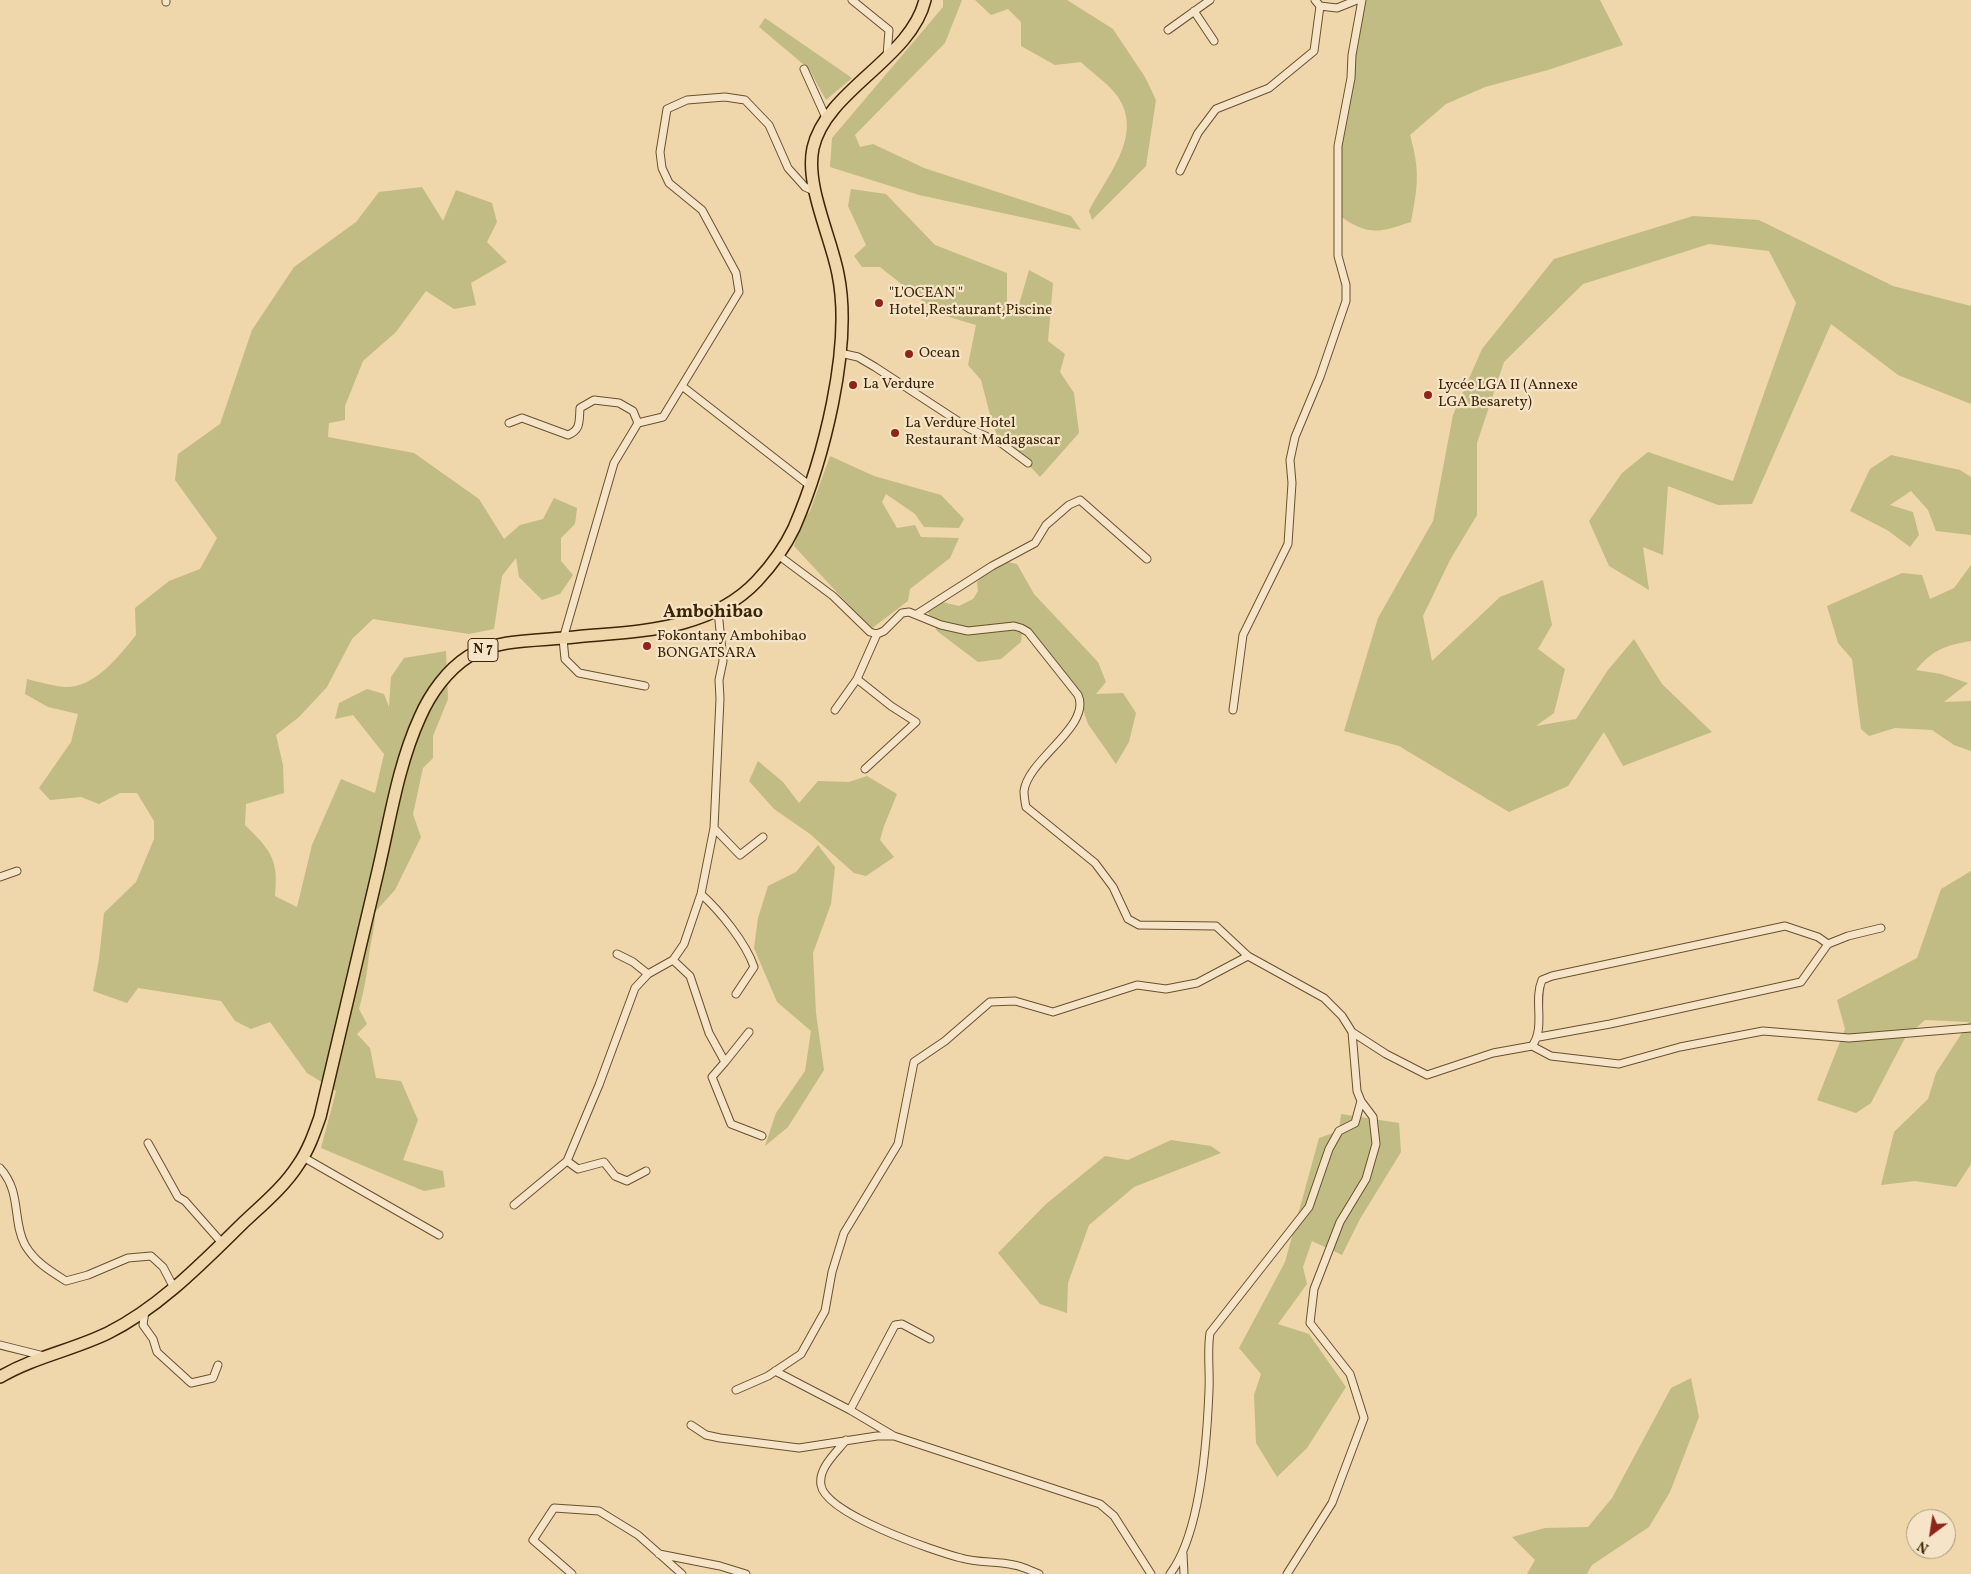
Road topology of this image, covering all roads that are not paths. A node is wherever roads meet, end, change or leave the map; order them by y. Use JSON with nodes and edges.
{"nodes":[{"id":1,"x":852,"y":0,"type":"edge"},
{"id":2,"x":865,"y":0,"type":"edge"},
{"id":3,"x":925,"y":0,"type":"edge"},
{"id":4,"x":1210,"y":0,"type":"edge"},
{"id":5,"x":1356,"y":0,"type":"edge"},
{"id":6,"x":1362,"y":0,"type":"edge"},
{"id":7,"x":1317,"y":3,"type":"edge"},
{"id":8,"x":862,"y":8,"type":"junction"},
{"id":9,"x":1194,"y":12,"type":"junction"},
{"id":10,"x":1168,"y":30,"type":"dead end"},
{"id":11,"x":1214,"y":40,"type":"dead end"},
{"id":12,"x":887,"y":56,"type":"junction"},
{"id":13,"x":804,"y":69,"type":"dead end"},
{"id":14,"x":827,"y":120,"type":"junction"},
{"id":15,"x":1180,"y":170,"type":"dead end"},
{"id":16,"x":816,"y":192,"type":"junction"},
{"id":17,"x":840,"y":353,"type":"junction"},
{"id":18,"x":682,"y":386,"type":"junction"},
{"id":19,"x":509,"y":423,"type":"dead end"},
{"id":20,"x":638,"y":423,"type":"junction"},
{"id":21,"x":1028,"y":463,"type":"dead end"},
{"id":22,"x":809,"y":485,"type":"junction"},
{"id":23,"x":778,"y":555,"type":"junction"},
{"id":24,"x":1147,"y":559,"type":"dead end"},
{"id":25,"x":718,"y":611,"type":"junction"},
{"id":26,"x":917,"y":614,"type":"junction"},
{"id":27,"x":876,"y":634,"type":"junction"},
{"id":28,"x":563,"y":639,"type":"junction"},
{"id":29,"x":857,"y":679,"type":"junction"},
{"id":30,"x":645,"y":686,"type":"dead end"},
{"id":31,"x":835,"y":710,"type":"dead end"},
{"id":32,"x":1233,"y":710,"type":"dead end"},
{"id":33,"x":865,"y":769,"type":"dead end"},
{"id":34,"x":714,"y":828,"type":"junction"},
{"id":35,"x":763,"y":837,"type":"dead end"},
{"id":36,"x":17,"y":871,"type":"dead end"},
{"id":37,"x":0,"y":877,"type":"edge"},
{"id":38,"x":701,"y":894,"type":"junction"},
{"id":39,"x":1881,"y":928,"type":"dead end"},
{"id":40,"x":1828,"y":944,"type":"junction"},
{"id":41,"x":617,"y":954,"type":"dead end"},
{"id":42,"x":1248,"y":956,"type":"junction"},
{"id":43,"x":673,"y":960,"type":"junction"},
{"id":44,"x":648,"y":974,"type":"junction"},
{"id":45,"x":736,"y":994,"type":"dead end"},
{"id":46,"x":1971,"y":1028,"type":"edge"},
{"id":47,"x":750,"y":1032,"type":"dead end"},
{"id":48,"x":1352,"y":1032,"type":"junction"},
{"id":49,"x":1539,"y":1037,"type":"junction"},
{"id":50,"x":1532,"y":1046,"type":"junction"},
{"id":51,"x":726,"y":1062,"type":"junction"},
{"id":52,"x":1361,"y":1101,"type":"junction"},
{"id":53,"x":762,"y":1136,"type":"dead end"},
{"id":54,"x":148,"y":1142,"type":"dead end"},
{"id":55,"x":303,"y":1157,"type":"junction"},
{"id":56,"x":567,"y":1161,"type":"junction"},
{"id":57,"x":0,"y":1168,"type":"edge"},
{"id":58,"x":646,"y":1171,"type":"dead end"},
{"id":59,"x":514,"y":1205,"type":"dead end"},
{"id":60,"x":439,"y":1235,"type":"dead end"},
{"id":61,"x":222,"y":1243,"type":"junction"},
{"id":62,"x":173,"y":1286,"type":"junction"},
{"id":63,"x":145,"y":1310,"type":"junction"},
{"id":64,"x":930,"y":1339,"type":"dead end"},
{"id":65,"x":0,"y":1345,"type":"edge"},
{"id":66,"x":44,"y":1356,"type":"junction"},
{"id":67,"x":218,"y":1365,"type":"dead end"},
{"id":68,"x":775,"y":1371,"type":"junction"},
{"id":69,"x":0,"y":1377,"type":"edge"},
{"id":70,"x":736,"y":1390,"type":"dead end"},
{"id":71,"x":850,"y":1410,"type":"junction"},
{"id":72,"x":691,"y":1425,"type":"dead end"},
{"id":73,"x":894,"y":1436,"type":"junction"},
{"id":74,"x":846,"y":1440,"type":"junction"},
{"id":75,"x":657,"y":1554,"type":"junction"},
{"id":76,"x":1183,"y":1554,"type":"junction"},
{"id":77,"x":572,"y":1574,"type":"edge"},
{"id":78,"x":682,"y":1574,"type":"edge"},
{"id":79,"x":746,"y":1574,"type":"edge"},
{"id":80,"x":1039,"y":1574,"type":"edge"},
{"id":81,"x":1152,"y":1574,"type":"edge"},
{"id":82,"x":1170,"y":1574,"type":"edge"},
{"id":83,"x":1184,"y":1574,"type":"edge"},
{"id":84,"x":1287,"y":1574,"type":"edge"}],
"edges":[{"from":1,"to":8,"type":"street"},
{"from":2,"to":8,"type":"street"},
{"from":3,"to":12,"type":"main road","number":"N 7"},
{"from":4,"to":9,"type":"street"},
{"from":5,"to":7,"type":"street"},
{"from":6,"to":32,"type":"street"},
{"from":7,"to":15,"type":"street"},
{"from":8,"to":12,"type":"street"},
{"from":9,"to":10,"type":"street"},
{"from":9,"to":11,"type":"street"},
{"from":12,"to":14,"type":"main road","number":"N 7"},
{"from":13,"to":14,"type":"street"},
{"from":14,"to":16,"type":"main road","number":"N 7"},
{"from":16,"to":17,"type":"main road","number":"N 7"},
{"from":16,"to":18,"type":"street"},
{"from":17,"to":21,"type":"street"},
{"from":17,"to":22,"type":"main road","number":"N 7"},
{"from":18,"to":20,"type":"street"},
{"from":18,"to":22,"type":"street"},
{"from":19,"to":20,"type":"street"},
{"from":20,"to":28,"type":"street"},
{"from":22,"to":23,"type":"main road","number":"N 7"},
{"from":23,"to":25,"type":"main road","number":"N 7"},
{"from":23,"to":27,"type":"street"},
{"from":24,"to":26,"type":"street"},
{"from":25,"to":28,"type":"main road","number":"N 7"},
{"from":25,"to":34,"type":"street"},
{"from":26,"to":27,"type":"street"},
{"from":26,"to":42,"type":"street"},
{"from":27,"to":29,"type":"street"},
{"from":28,"to":30,"type":"street"},
{"from":28,"to":55,"type":"main road","number":"N 7"},
{"from":29,"to":31,"type":"street"},
{"from":29,"to":33,"type":"street"},
{"from":34,"to":35,"type":"street"},
{"from":34,"to":38,"type":"street"},
{"from":36,"to":37,"type":"street"},
{"from":38,"to":43,"type":"street"},
{"from":38,"to":45,"type":"street"},
{"from":39,"to":40,"type":"street"},
{"from":40,"to":49,"type":"street"},
{"from":40,"to":49,"type":"street"},
{"from":41,"to":44,"type":"street"},
{"from":42,"to":48,"type":"street"},
{"from":42,"to":68,"type":"street"},
{"from":43,"to":44,"type":"street"},
{"from":43,"to":51,"type":"street"},
{"from":44,"to":56,"type":"street"},
{"from":46,"to":50,"type":"street"},
{"from":47,"to":51,"type":"street"},
{"from":48,"to":50,"type":"street"},
{"from":48,"to":52,"type":"street"},
{"from":49,"to":50,"type":"street"},
{"from":51,"to":53,"type":"street"},
{"from":52,"to":76,"type":"street"},
{"from":52,"to":84,"type":"street"},
{"from":54,"to":61,"type":"street"},
{"from":55,"to":60,"type":"street"},
{"from":55,"to":61,"type":"main road","number":"N 7"},
{"from":56,"to":58,"type":"street"},
{"from":56,"to":59,"type":"street"},
{"from":57,"to":62,"type":"street"},
{"from":61,"to":62,"type":"main road","number":"N 7"},
{"from":62,"to":63,"type":"main road","number":"N 7"},
{"from":63,"to":66,"type":"main road","number":"N 7"},
{"from":63,"to":67,"type":"street"},
{"from":64,"to":71,"type":"street"},
{"from":65,"to":66,"type":"street"},
{"from":66,"to":69,"type":"main road","number":"N 7"},
{"from":68,"to":70,"type":"street"},
{"from":68,"to":71,"type":"street"},
{"from":71,"to":73,"type":"street"},
{"from":72,"to":74,"type":"street"},
{"from":73,"to":74,"type":"street"},
{"from":73,"to":81,"type":"street"},
{"from":74,"to":80,"type":"street"},
{"from":75,"to":77,"type":"street"},
{"from":75,"to":78,"type":"street"},
{"from":75,"to":79,"type":"street"},
{"from":76,"to":82,"type":"street"},
{"from":76,"to":83,"type":"street"}]}
